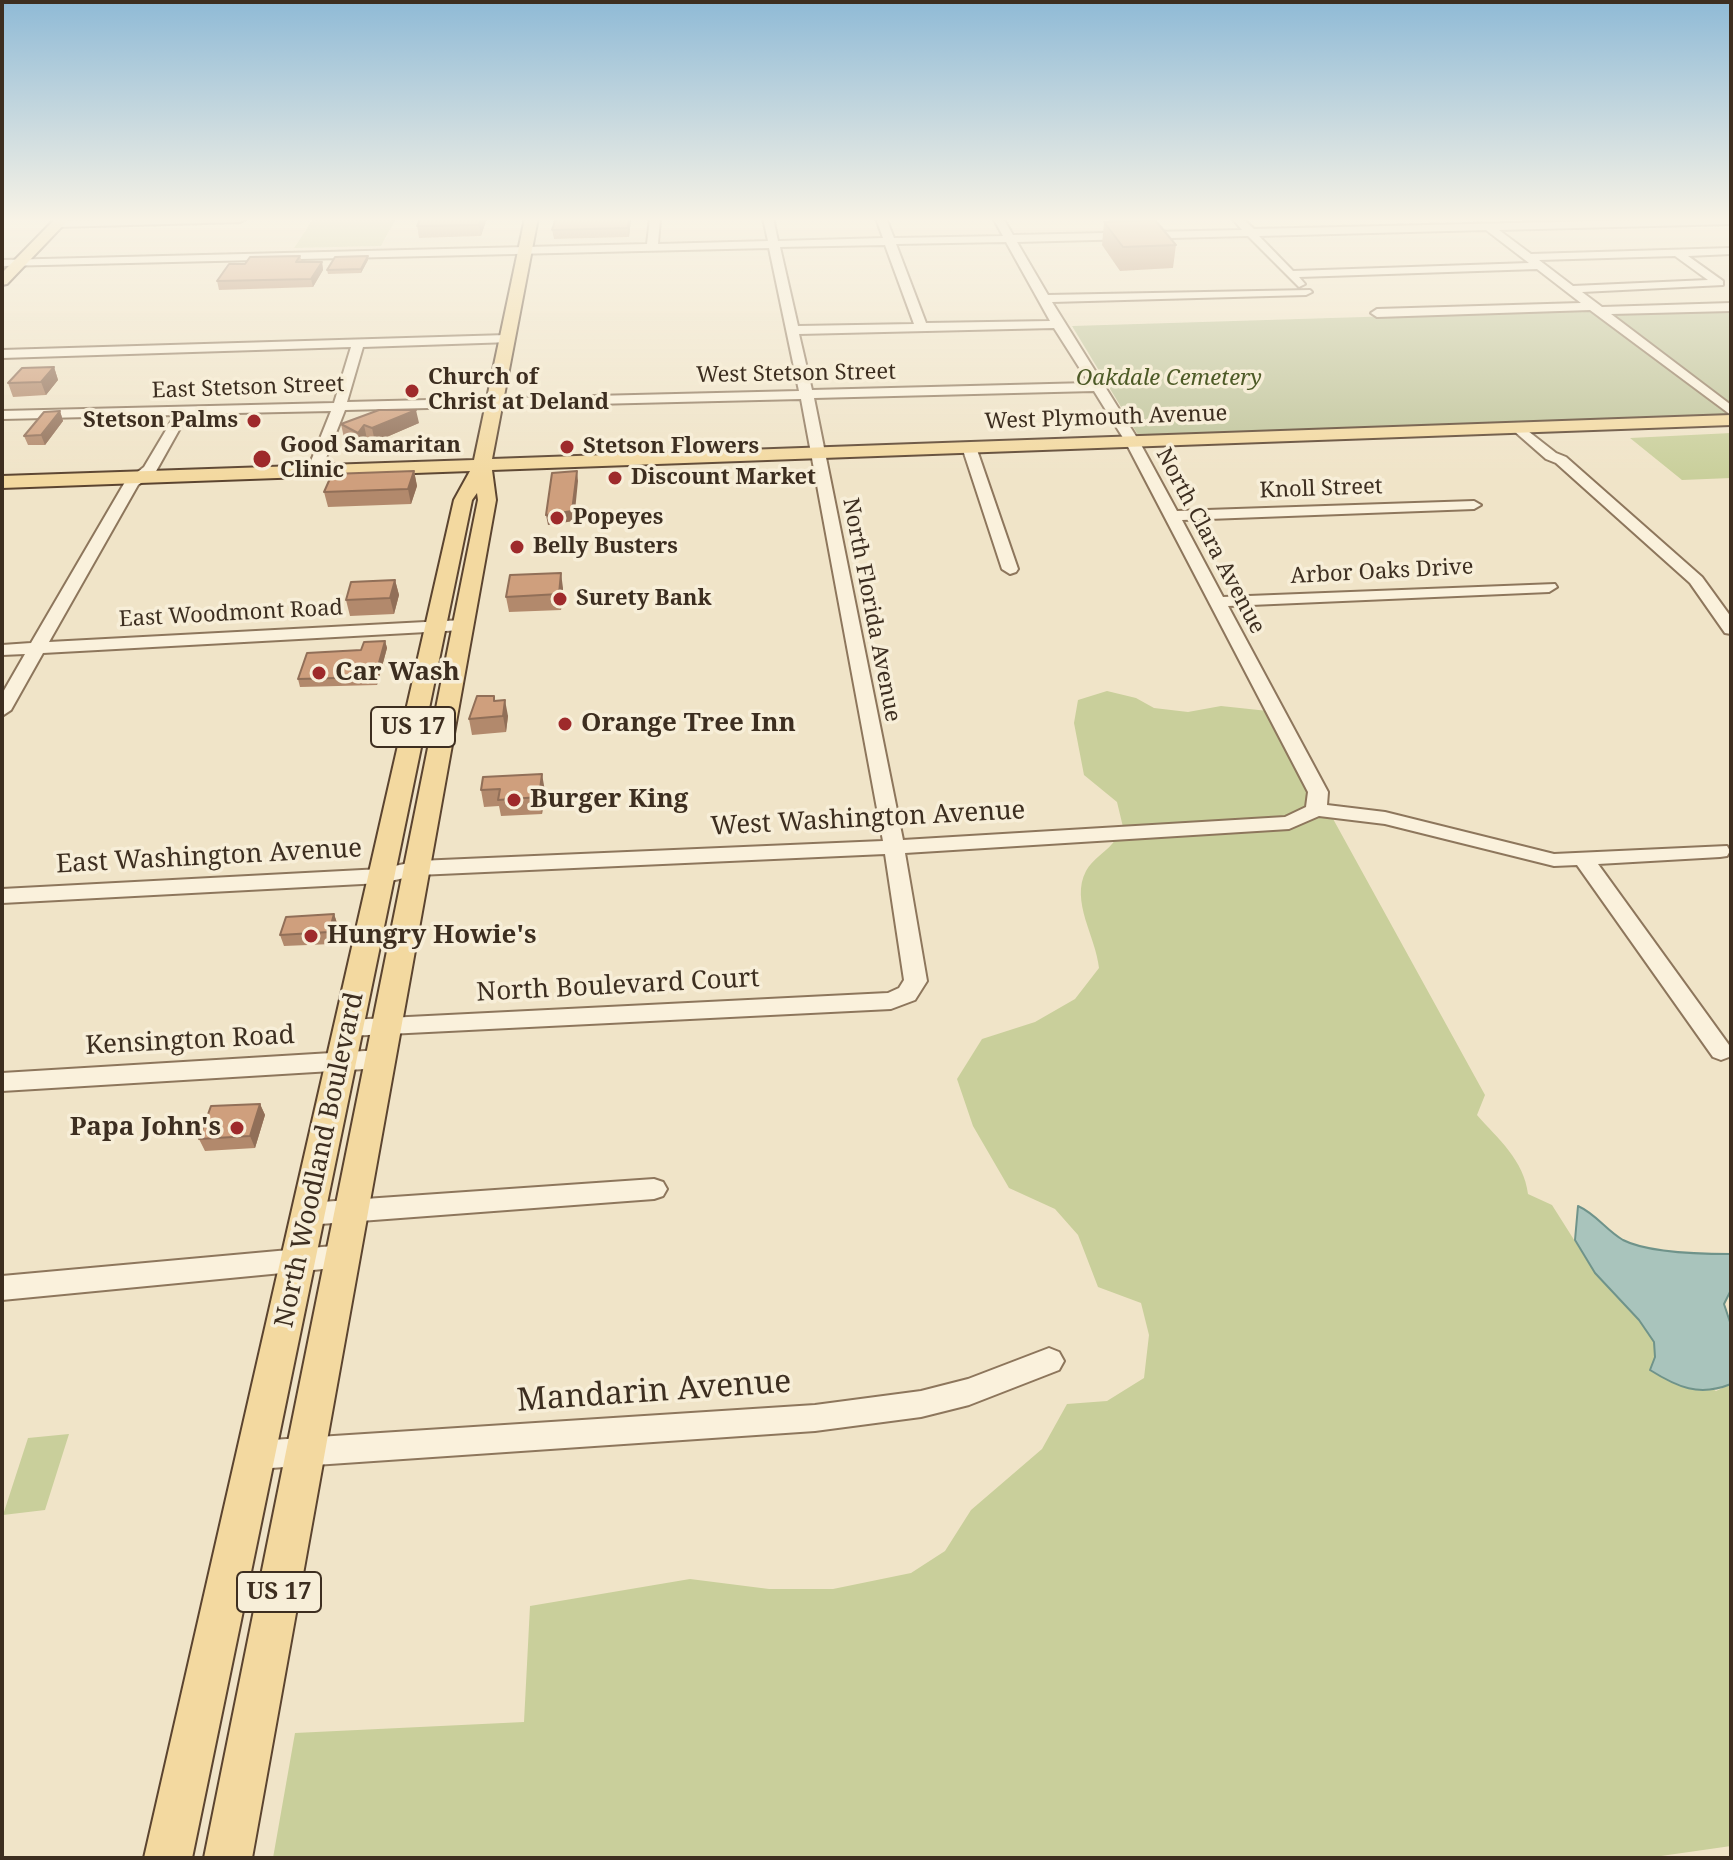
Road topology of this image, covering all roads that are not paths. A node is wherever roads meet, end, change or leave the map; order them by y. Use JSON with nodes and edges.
{"nodes":[{"id":1,"x":514,"y":305,"type":"edge"},
{"id":2,"x":788,"y":305,"type":"edge"},
{"id":3,"x":913,"y":305,"type":"edge"},
{"id":4,"x":1049,"y":305,"type":"edge"},
{"id":5,"x":1591,"y":305,"type":"edge"},
{"id":6,"x":1731,"y":307,"type":"edge"},
{"id":7,"x":1596,"y":309,"type":"junction"},
{"id":8,"x":1377,"y":313,"type":"dead end"},
{"id":9,"x":1058,"y":324,"type":"junction"},
{"id":10,"x":921,"y":327,"type":"junction"},
{"id":11,"x":794,"y":330,"type":"junction"},
{"id":12,"x":507,"y":339,"type":"junction"},
{"id":13,"x":358,"y":344,"type":"junction"},
{"id":14,"x":2,"y":354,"type":"edge"},
{"id":15,"x":1098,"y":387,"type":"junction"},
{"id":16,"x":806,"y":394,"type":"junction"},
{"id":17,"x":495,"y":401,"type":"junction"},
{"id":18,"x":340,"y":405,"type":"junction"},
{"id":19,"x":184,"y":410,"type":"junction"},
{"id":20,"x":1731,"y":411,"type":"edge"},
{"id":21,"x":2,"y":415,"type":"edge"},
{"id":22,"x":1731,"y":420,"type":"edge"},
{"id":23,"x":1527,"y":427,"type":"junction"},
{"id":24,"x":1132,"y":441,"type":"junction"},
{"id":25,"x":969,"y":447,"type":"junction"},
{"id":26,"x":819,"y":453,"type":"junction"},
{"id":27,"x":482,"y":466,"type":"junction"},
{"id":28,"x":314,"y":471,"type":"junction"},
{"id":29,"x":141,"y":478,"type":"junction"},
{"id":30,"x":2,"y":482,"type":"edge"},
{"id":31,"x":1474,"y":505,"type":"dead end"},
{"id":32,"x":1170,"y":516,"type":"junction"},
{"id":33,"x":1010,"y":569,"type":"dead end"},
{"id":34,"x":1549,"y":587,"type":"dead end"},
{"id":35,"x":1217,"y":602,"type":"junction"},
{"id":36,"x":463,"y":625,"type":"junction"},
{"id":37,"x":435,"y":626,"type":"junction"},
{"id":38,"x":1731,"y":629,"type":"edge"},
{"id":39,"x":38,"y":646,"type":"junction"},
{"id":40,"x":2,"y":650,"type":"edge"},
{"id":41,"x":2,"y":710,"type":"edge"},
{"id":42,"x":1316,"y":810,"type":"junction"},
{"id":43,"x":894,"y":847,"type":"junction"},
{"id":44,"x":1720,"y":851,"type":"dead end"},
{"id":45,"x":1583,"y":858,"type":"junction"},
{"id":46,"x":418,"y":868,"type":"junction"},
{"id":47,"x":381,"y":876,"type":"junction"},
{"id":48,"x":2,"y":896,"type":"edge"},
{"id":49,"x":891,"y":1001,"type":"joint"},
{"id":50,"x":388,"y":1025,"type":"junction"},
{"id":51,"x":348,"y":1028,"type":"junction"},
{"id":52,"x":1721,"y":1051,"type":"dead end"},
{"id":53,"x":381,"y":1059,"type":"junction"},
{"id":54,"x":341,"y":1061,"type":"junction"},
{"id":55,"x":2,"y":1082,"type":"edge"},
{"id":56,"x":654,"y":1189,"type":"dead end"},
{"id":57,"x":352,"y":1211,"type":"junction"},
{"id":58,"x":307,"y":1214,"type":"junction"},
{"id":59,"x":344,"y":1256,"type":"junction"},
{"id":60,"x":297,"y":1260,"type":"junction"},
{"id":61,"x":2,"y":1288,"type":"edge"},
{"id":62,"x":1049,"y":1361,"type":"dead end"},
{"id":63,"x":306,"y":1450,"type":"junction"},
{"id":64,"x":256,"y":1455,"type":"junction"},
{"id":65,"x":168,"y":1858,"type":"edge"},
{"id":66,"x":228,"y":1858,"type":"edge"}],
"edges":[{"from":1,"to":12,"type":"main road","name":"North Woodland Boulevard","number":"US 17"},
{"from":2,"to":11,"type":"street","name":"North Florida Avenue"},
{"from":3,"to":10,"type":"street"},
{"from":4,"to":9,"type":"street","name":"North Clara Avenue"},
{"from":5,"to":7,"type":"street"},
{"from":6,"to":7,"type":"street"},
{"from":7,"to":8,"type":"street"},
{"from":7,"to":20,"type":"street"},
{"from":9,"to":10,"type":"street"},
{"from":9,"to":15,"type":"street","name":"North Clara Avenue"},
{"from":10,"to":11,"type":"street"},
{"from":11,"to":16,"type":"street","name":"North Florida Avenue"},
{"from":12,"to":13,"type":"street"},
{"from":12,"to":17,"type":"main road","name":"North Woodland Boulevard","number":"US 17"},
{"from":13,"to":14,"type":"street"},
{"from":13,"to":18,"type":"street"},
{"from":15,"to":16,"type":"street","name":"West Stetson Street"},
{"from":15,"to":24,"type":"street","name":"North Clara Avenue"},
{"from":16,"to":17,"type":"street","name":"West Stetson Street"},
{"from":16,"to":26,"type":"street","name":"North Florida Avenue"},
{"from":17,"to":18,"type":"street","name":"East Stetson Street"},
{"from":17,"to":27,"type":"main road","name":"North Woodland Boulevard","number":"US 17"},
{"from":18,"to":19,"type":"street","name":"East Stetson Street"},
{"from":18,"to":28,"type":"street"},
{"from":19,"to":21,"type":"street","name":"East Stetson Street"},
{"from":19,"to":29,"type":"street"},
{"from":22,"to":23,"type":"main road","name":"West Plymouth Avenue"},
{"from":23,"to":24,"type":"main road","name":"West Plymouth Avenue"},
{"from":23,"to":38,"type":"street"},
{"from":24,"to":25,"type":"main road","name":"West Plymouth Avenue"},
{"from":24,"to":32,"type":"street","name":"North Clara Avenue"},
{"from":25,"to":26,"type":"main road","name":"West Plymouth Avenue"},
{"from":25,"to":33,"type":"street"},
{"from":26,"to":27,"type":"main road","name":"West Plymouth Avenue"},
{"from":26,"to":43,"type":"street","name":"North Florida Avenue"},
{"from":27,"to":28,"type":"main road","name":"West Plymouth Avenue"},
{"from":27,"to":36,"type":"main road","name":"North Woodland Boulevard","number":"US 17"},
{"from":27,"to":37,"type":"main road","name":"North Woodland Boulevard","number":"US 17"},
{"from":28,"to":29,"type":"main road","name":"West Plymouth Avenue"},
{"from":29,"to":30,"type":"main road","name":"West Plymouth Avenue"},
{"from":29,"to":39,"type":"street"},
{"from":31,"to":32,"type":"street","name":"Knoll Street"},
{"from":32,"to":35,"type":"street","name":"North Clara Avenue"},
{"from":34,"to":35,"type":"street","name":"Arbor Oaks Drive"},
{"from":35,"to":42,"type":"street","name":"North Clara Avenue"},
{"from":36,"to":37,"type":"street","name":"East Woodmont Road"},
{"from":36,"to":46,"type":"main road","name":"North Woodland Boulevard","number":"US 17"},
{"from":37,"to":39,"type":"street","name":"East Woodmont Road"},
{"from":37,"to":47,"type":"main road","name":"North Woodland Boulevard","number":"US 17"},
{"from":39,"to":40,"type":"street","name":"East Woodmont Road"},
{"from":39,"to":41,"type":"street"},
{"from":42,"to":43,"type":"street","name":"West Washington Avenue"},
{"from":42,"to":45,"type":"street"},
{"from":43,"to":46,"type":"street","name":"West Washington Avenue"},
{"from":43,"to":49,"type":"street","name":"North Florida Avenue"},
{"from":44,"to":45,"type":"street"},
{"from":45,"to":52,"type":"street"},
{"from":46,"to":47,"type":"street","name":"East Washington Avenue"},
{"from":46,"to":50,"type":"main road","name":"North Woodland Boulevard","number":"US 17"},
{"from":47,"to":48,"type":"street","name":"East Washington Avenue"},
{"from":47,"to":51,"type":"main road","name":"North Woodland Boulevard","number":"US 17"},
{"from":49,"to":50,"type":"street","name":"North Boulevard Court"},
{"from":50,"to":51,"type":"street","name":"North Boulevard Court"},
{"from":50,"to":53,"type":"main road","name":"North Woodland Boulevard","number":"US 17"},
{"from":51,"to":54,"type":"main road","name":"North Woodland Boulevard","number":"US 17"},
{"from":53,"to":54,"type":"street","name":"Kensington Road"},
{"from":53,"to":57,"type":"main road","name":"North Woodland Boulevard","number":"US 17"},
{"from":54,"to":55,"type":"street","name":"Kensington Road"},
{"from":54,"to":58,"type":"main road","name":"North Woodland Boulevard","number":"US 17"},
{"from":56,"to":57,"type":"street"},
{"from":57,"to":58,"type":"street"},
{"from":57,"to":59,"type":"main road","name":"North Woodland Boulevard","number":"US 17"},
{"from":58,"to":60,"type":"main road","name":"North Woodland Boulevard","number":"US 17"},
{"from":59,"to":60,"type":"street"},
{"from":59,"to":63,"type":"main road","name":"North Woodland Boulevard","number":"US 17"},
{"from":60,"to":61,"type":"street"},
{"from":60,"to":64,"type":"main road","name":"North Woodland Boulevard","number":"US 17"},
{"from":62,"to":63,"type":"street","name":"Mandarin Avenue"},
{"from":63,"to":64,"type":"street","name":"Mandarin Avenue"},
{"from":63,"to":66,"type":"main road","name":"North Woodland Boulevard","number":"US 17"},
{"from":64,"to":65,"type":"main road","name":"North Woodland Boulevard","number":"US 17"}]}
